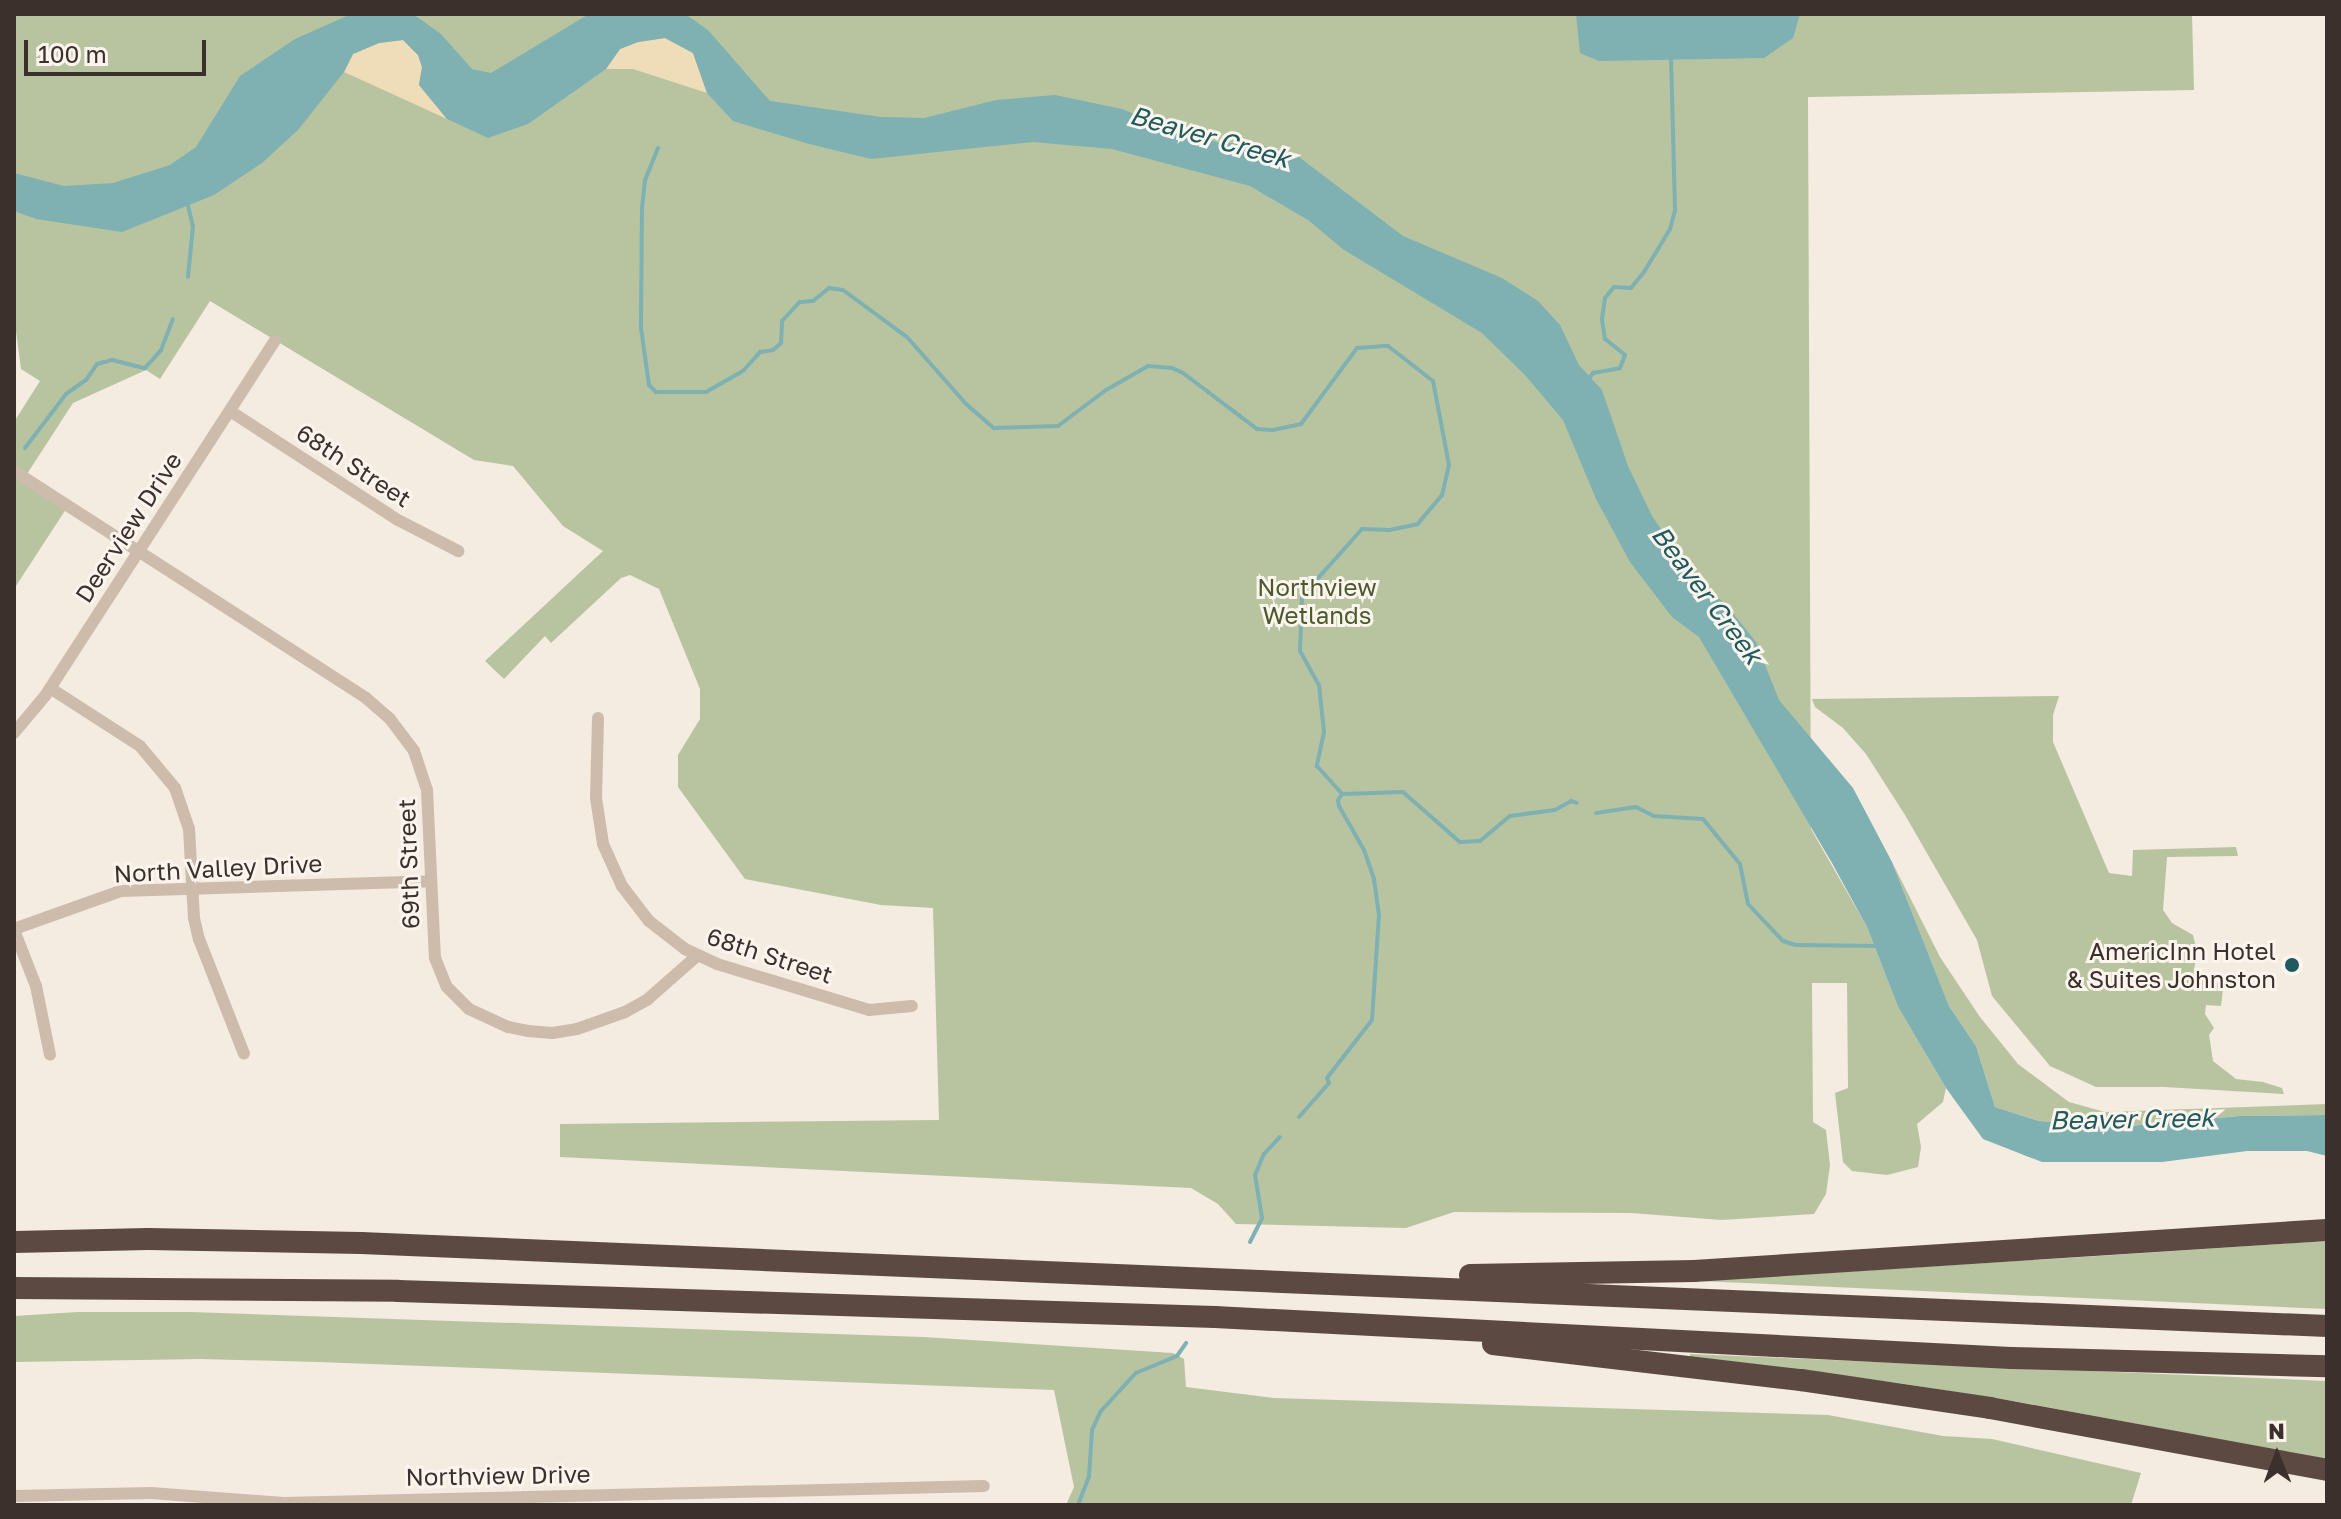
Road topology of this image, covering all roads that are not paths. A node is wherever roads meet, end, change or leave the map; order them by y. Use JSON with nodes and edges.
{"nodes":[{"id":1,"x":275,"y":341,"type":"dead end"},
{"id":2,"x":230,"y":411,"type":"junction"},
{"id":3,"x":14,"y":471,"type":"edge"},
{"id":4,"x":458,"y":551,"type":"dead end"},
{"id":5,"x":138,"y":552,"type":"junction"},
{"id":6,"x":50,"y":688,"type":"junction"},
{"id":7,"x":598,"y":718,"type":"dead end"},
{"id":8,"x":14,"y":733,"type":"edge"},
{"id":9,"x":431,"y":881,"type":"junction"},
{"id":10,"x":192,"y":887,"type":"junction"},
{"id":11,"x":14,"y":930,"type":"edge"},
{"id":12,"x":697,"y":956,"type":"junction"},
{"id":13,"x":912,"y":1006,"type":"dead end"},
{"id":14,"x":244,"y":1054,"type":"dead end"},
{"id":15,"x":50,"y":1055,"type":"dead end"},
{"id":16,"x":2327,"y":1230,"type":"edge"},
{"id":17,"x":14,"y":1242,"type":"edge"},
{"id":18,"x":1242,"y":1279,"type":"junction"},
{"id":19,"x":14,"y":1288,"type":"edge"},
{"id":20,"x":1406,"y":1326,"type":"junction"},
{"id":21,"x":2327,"y":1326,"type":"edge"},
{"id":22,"x":2327,"y":1366,"type":"edge"},
{"id":23,"x":2327,"y":1470,"type":"edge"},
{"id":24,"x":984,"y":1486,"type":"dead end"},
{"id":25,"x":14,"y":1496,"type":"edge"},
{"id":26,"x":706,"y":1499,"type":"edge"},
{"id":27,"x":368,"y":1503,"type":"edge"}],
"edges":[{"from":1,"to":2,"type":"street","name":"Deerview Drive"},
{"from":2,"to":4,"type":"street","name":"68th Street"},
{"from":2,"to":5,"type":"street","name":"Deerview Drive"},
{"from":3,"to":5,"type":"street","name":"69th Street"},
{"from":5,"to":6,"type":"street","name":"Deerview Drive"},
{"from":5,"to":9,"type":"street","name":"69th Street"},
{"from":6,"to":8,"type":"street","name":"Deerview Drive"},
{"from":6,"to":10,"type":"street"},
{"from":7,"to":12,"type":"street","name":"68th Street"},
{"from":9,"to":10,"type":"street","name":"North Valley Drive"},
{"from":9,"to":12,"type":"street","name":"69th Street"},
{"from":10,"to":11,"type":"street","name":"North Valley Drive"},
{"from":10,"to":14,"type":"street"},
{"from":11,"to":15,"type":"street"},
{"from":12,"to":13,"type":"street","name":"68th Street"},
{"from":16,"to":18,"type":"highway"},
{"from":17,"to":18,"type":"highway"},
{"from":18,"to":21,"type":"highway"},
{"from":19,"to":20,"type":"highway"},
{"from":20,"to":22,"type":"highway"},
{"from":20,"to":23,"type":"highway"},
{"from":24,"to":26,"type":"street","name":"Northview Drive"},
{"from":25,"to":27,"type":"street","name":"Northview Drive"},
{"from":26,"to":27,"type":"street","name":"Northview Drive"}]}
